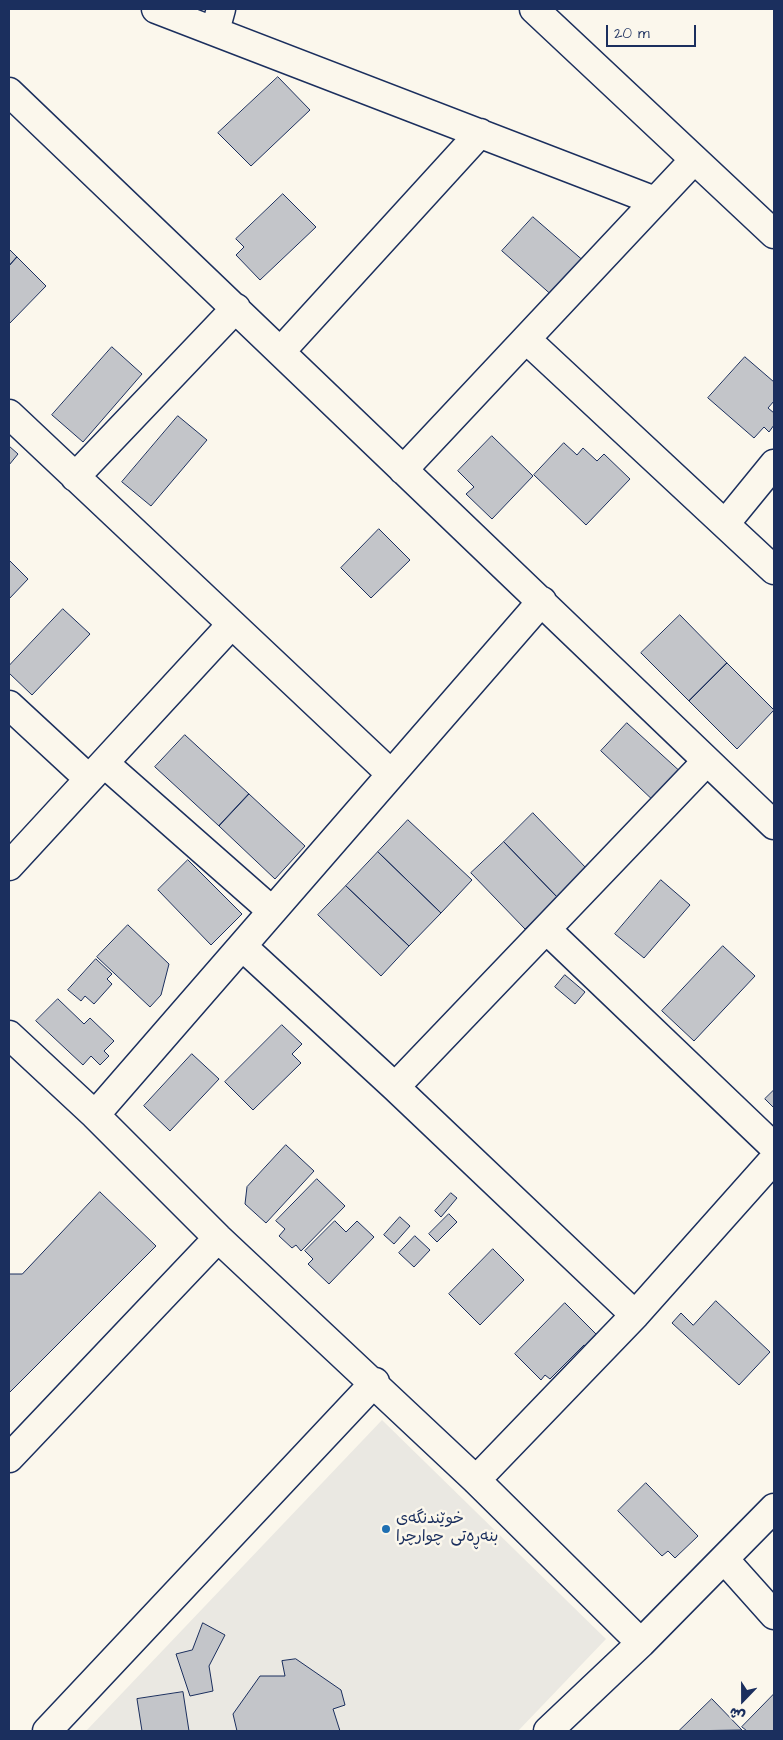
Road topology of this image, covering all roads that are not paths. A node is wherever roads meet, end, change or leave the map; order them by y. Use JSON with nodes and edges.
{"nodes":[{"id":1,"x":156,"y":9,"type":"edge"},
{"id":2,"x":534,"y":9,"type":"edge"},
{"id":3,"x":218,"y":20,"type":"edge"},
{"id":4,"x":9,"y":92,"type":"edge"},
{"id":5,"x":480,"y":133,"type":"junction"},
{"id":6,"x":694,"y":160,"type":"junction"},
{"id":7,"x":656,"y":201,"type":"junction"},
{"id":8,"x":774,"y":234,"type":"edge"},
{"id":9,"x":236,"y":308,"type":"junction"},
{"id":10,"x":526,"y":339,"type":"junction"},
{"id":11,"x":282,"y":351,"type":"junction"},
{"id":12,"x":9,"y":414,"type":"edge"},
{"id":13,"x":774,"y":464,"type":"edge"},
{"id":14,"x":403,"y":470,"type":"junction"},
{"id":15,"x":75,"y":477,"type":"junction"},
{"id":16,"x":725,"y":524,"type":"junction"},
{"id":17,"x":774,"y":570,"type":"edge"},
{"id":18,"x":542,"y":601,"type":"junction"},
{"id":19,"x":231,"y":626,"type":"junction"},
{"id":20,"x":9,"y":706,"type":"edge"},
{"id":21,"x":707,"y":761,"type":"junction"},
{"id":22,"x":97,"y":771,"type":"junction"},
{"id":23,"x":391,"y":774,"type":"junction"},
{"id":24,"x":774,"y":825,"type":"edge"},
{"id":25,"x":9,"y":866,"type":"edge"},
{"id":26,"x":272,"y":911,"type":"junction"},
{"id":27,"x":547,"y":930,"type":"junction"},
{"id":28,"x":242,"y":946,"type":"junction"},
{"id":29,"x":9,"y":1035,"type":"edge"},
{"id":30,"x":395,"y":1087,"type":"junction"},
{"id":31,"x":95,"y":1115,"type":"junction"},
{"id":32,"x":774,"y":1147,"type":"edge"},
{"id":33,"x":774,"y":1159,"type":"edge"},
{"id":34,"x":218,"y":1238,"type":"junction"},
{"id":35,"x":635,"y":1316,"type":"junction"},
{"id":36,"x":374,"y":1382,"type":"junction"},
{"id":37,"x":9,"y":1458,"type":"edge"},
{"id":38,"x":476,"y":1480,"type":"junction"},
{"id":39,"x":774,"y":1508,"type":"edge"},
{"id":40,"x":724,"y":1559,"type":"junction"},
{"id":41,"x":774,"y":1615,"type":"edge"},
{"id":42,"x":641,"y":1643,"type":"junction"},
{"id":43,"x":559,"y":1728,"type":"edge"},
{"id":44,"x":47,"y":1731,"type":"edge"}],
"edges":[{"from":1,"to":3,"type":"street"},
{"from":2,"to":6,"type":"street"},
{"from":3,"to":5,"type":"street"},
{"from":4,"to":9,"type":"street"},
{"from":5,"to":7,"type":"street"},
{"from":5,"to":11,"type":"street"},
{"from":6,"to":7,"type":"street"},
{"from":6,"to":8,"type":"street"},
{"from":7,"to":10,"type":"street"},
{"from":9,"to":11,"type":"street"},
{"from":9,"to":15,"type":"street"},
{"from":10,"to":14,"type":"street"},
{"from":10,"to":16,"type":"street"},
{"from":11,"to":14,"type":"street"},
{"from":12,"to":15,"type":"street"},
{"from":13,"to":16,"type":"street"},
{"from":14,"to":18,"type":"street"},
{"from":15,"to":19,"type":"street"},
{"from":16,"to":17,"type":"street"},
{"from":18,"to":21,"type":"street"},
{"from":18,"to":23,"type":"street"},
{"from":19,"to":22,"type":"street"},
{"from":19,"to":23,"type":"street"},
{"from":20,"to":22,"type":"street"},
{"from":21,"to":24,"type":"street"},
{"from":21,"to":27,"type":"street"},
{"from":22,"to":25,"type":"street"},
{"from":22,"to":26,"type":"street"},
{"from":23,"to":26,"type":"street"},
{"from":26,"to":28,"type":"street"},
{"from":27,"to":30,"type":"street"},
{"from":27,"to":32,"type":"street"},
{"from":28,"to":30,"type":"street"},
{"from":28,"to":31,"type":"street"},
{"from":29,"to":31,"type":"street"},
{"from":30,"to":35,"type":"street"},
{"from":31,"to":34,"type":"street"},
{"from":33,"to":35,"type":"street"},
{"from":34,"to":36,"type":"street"},
{"from":34,"to":37,"type":"street"},
{"from":35,"to":38,"type":"street"},
{"from":36,"to":38,"type":"street"},
{"from":36,"to":44,"type":"street"},
{"from":38,"to":42,"type":"street"},
{"from":39,"to":40,"type":"street"},
{"from":40,"to":41,"type":"street"},
{"from":40,"to":42,"type":"street"},
{"from":42,"to":43,"type":"street"}]}
